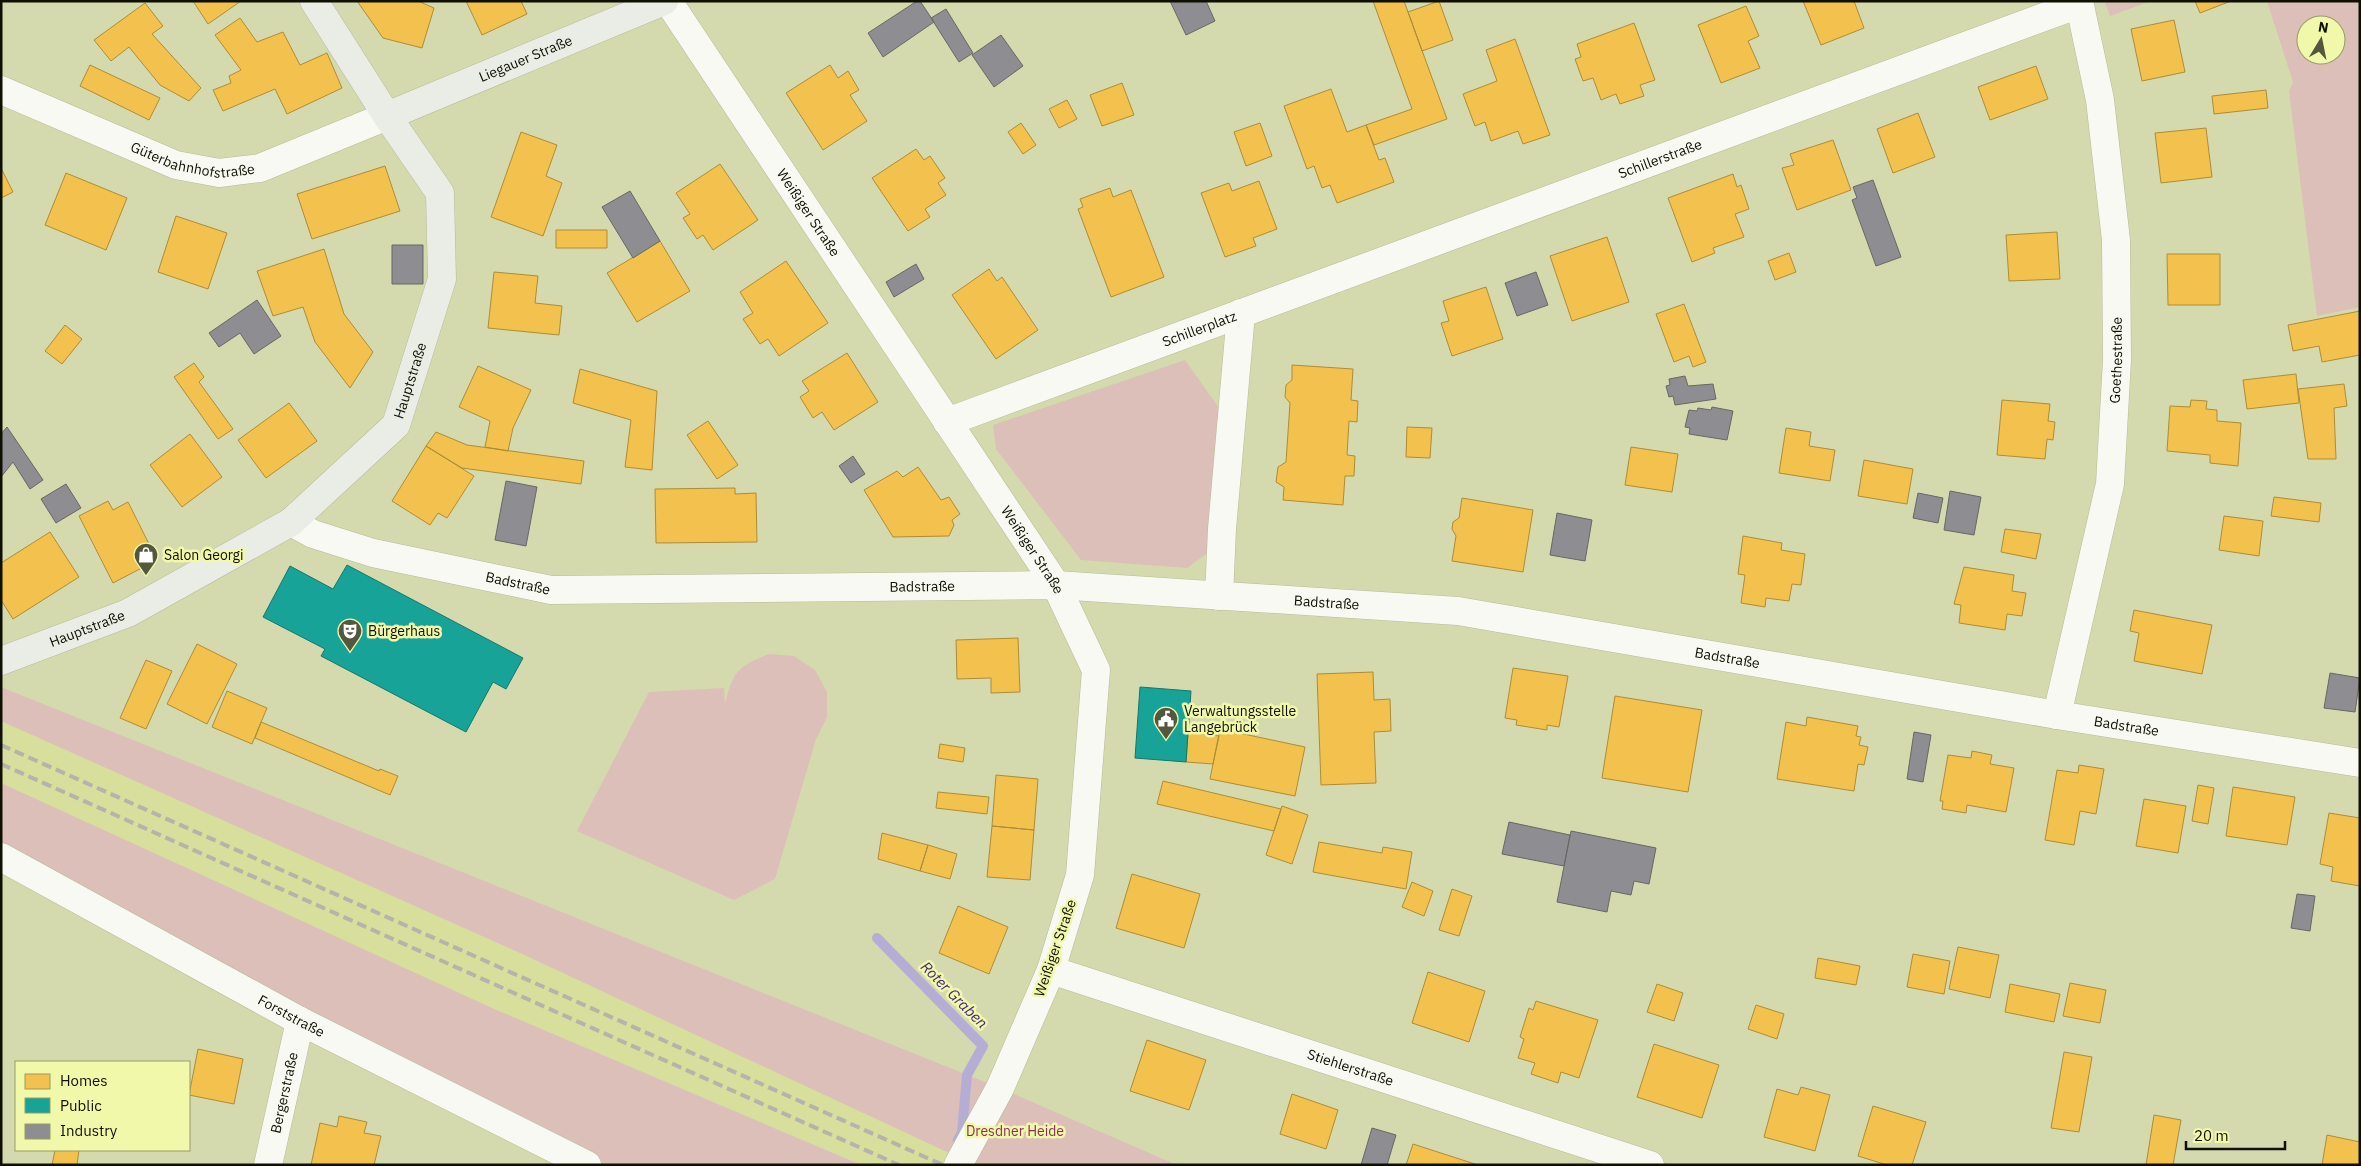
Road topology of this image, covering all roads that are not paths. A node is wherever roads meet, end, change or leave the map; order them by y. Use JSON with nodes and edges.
{"nodes":[{"id":1,"x":314,"y":1,"type":"edge"},
{"id":2,"x":664,"y":1,"type":"edge"},
{"id":3,"x":668,"y":1,"type":"edge"},
{"id":4,"x":2079,"y":3,"type":"edge"},
{"id":5,"x":1,"y":90,"type":"edge"},
{"id":6,"x":386,"y":116,"type":"junction"},
{"id":7,"x":1241,"y":313,"type":"junction"},
{"id":8,"x":948,"y":422,"type":"junction"},
{"id":9,"x":291,"y":522,"type":"junction"},
{"id":10,"x":1056,"y":586,"type":"junction"},
{"id":11,"x":1219,"y":596,"type":"junction"},
{"id":12,"x":1,"y":661,"type":"edge"},
{"id":13,"x":2057,"y":715,"type":"junction"},
{"id":14,"x":2360,"y":762,"type":"edge"},
{"id":15,"x":1,"y":857,"type":"edge"},
{"id":16,"x":1051,"y":970,"type":"junction"},
{"id":17,"x":300,"y":1021,"type":"junction"},
{"id":18,"x":268,"y":1165,"type":"edge"},
{"id":19,"x":587,"y":1165,"type":"edge"},
{"id":20,"x":958,"y":1165,"type":"edge"},
{"id":21,"x":1650,"y":1165,"type":"edge"}],
"edges":[{"from":1,"to":6,"type":"main road","name":"Hauptstraße"},
{"from":2,"to":6,"type":"main road","name":"Liegauer Straße"},
{"from":3,"to":8,"type":"street","name":"Weißiger Straße"},
{"from":4,"to":7,"type":"street","name":"Schillerstraße"},
{"from":4,"to":13,"type":"street","name":"Goethestraße"},
{"from":5,"to":6,"type":"street","name":"Güterbahnhofstraße"},
{"from":6,"to":9,"type":"main road","name":"Hauptstraße"},
{"from":7,"to":8,"type":"street","name":"Schillerplatz"},
{"from":7,"to":11,"type":"street","name":"Schillerplatz"},
{"from":8,"to":10,"type":"street","name":"Weißiger Straße"},
{"from":9,"to":10,"type":"street","name":"Badstraße"},
{"from":9,"to":12,"type":"main road","name":"Hauptstraße"},
{"from":10,"to":11,"type":"street","name":"Badstraße"},
{"from":10,"to":16,"type":"street","name":"Weißiger Straße"},
{"from":11,"to":13,"type":"street","name":"Badstraße"},
{"from":13,"to":14,"type":"street","name":"Badstraße"},
{"from":15,"to":17,"type":"street","name":"Forststraße"},
{"from":16,"to":20,"type":"street","name":"Weißiger Straße"},
{"from":16,"to":21,"type":"street","name":"Stiehlerstraße"},
{"from":17,"to":18,"type":"street","name":"Bergerstraße"},
{"from":17,"to":19,"type":"street","name":"Forststraße"}]}
